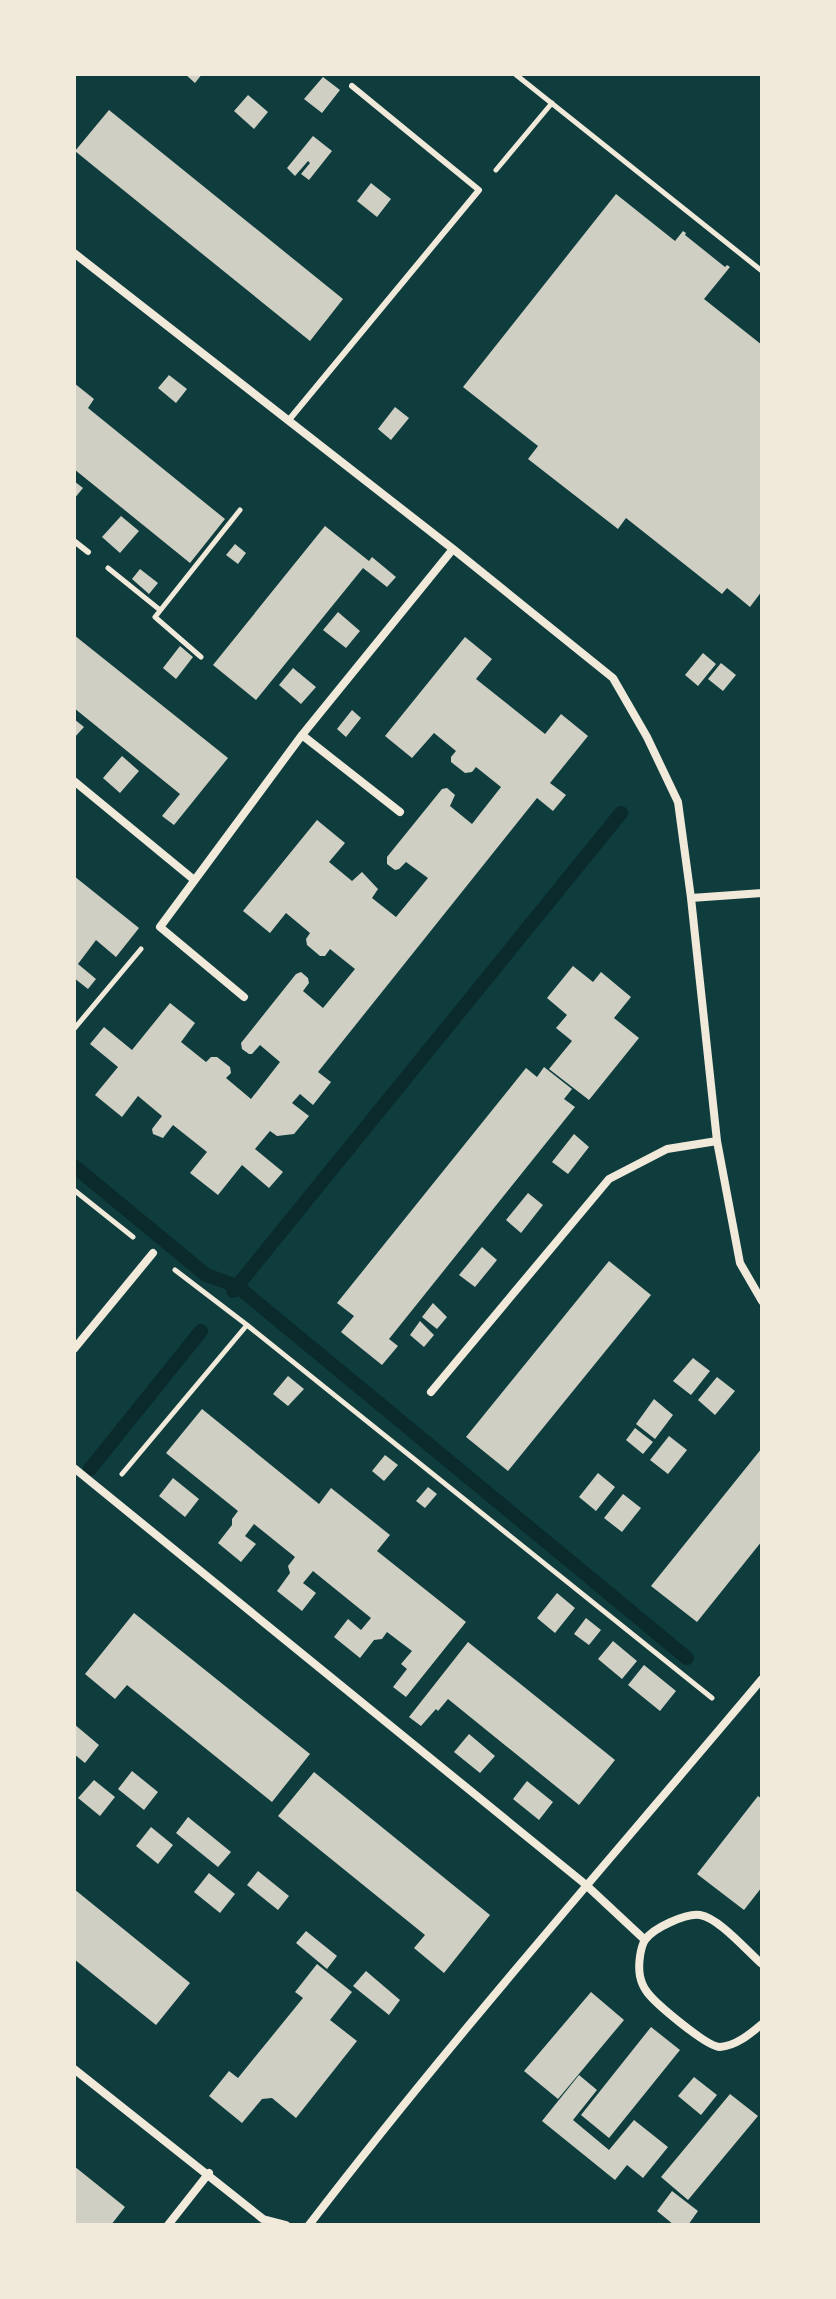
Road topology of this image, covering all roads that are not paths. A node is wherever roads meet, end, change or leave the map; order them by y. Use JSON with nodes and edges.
{"nodes":[{"id":1,"x":352,"y":86,"type":"dead end"},
{"id":2,"x":74,"y":253,"type":"edge"},
{"id":3,"x":288,"y":421,"type":"junction"},
{"id":4,"x":74,"y":541,"type":"edge"},
{"id":5,"x":453,"y":549,"type":"junction"},
{"id":6,"x":88,"y":552,"type":"road end"},
{"id":7,"x":302,"y":735,"type":"junction"},
{"id":8,"x":74,"y":781,"type":"edge"},
{"id":9,"x":400,"y":812,"type":"dead end"},
{"id":10,"x":193,"y":879,"type":"junction"},
{"id":11,"x":762,"y":893,"type":"edge"},
{"id":12,"x":691,"y":898,"type":"junction"},
{"id":13,"x":244,"y":997,"type":"dead end"},
{"id":14,"x":717,"y":1141,"type":"junction"},
{"id":15,"x":153,"y":1253,"type":"road end"},
{"id":16,"x":762,"y":1301,"type":"edge"},
{"id":17,"x":74,"y":1349,"type":"edge"},
{"id":18,"x":431,"y":1392,"type":"dead end"},
{"id":19,"x":74,"y":1468,"type":"edge"},
{"id":20,"x":762,"y":1679,"type":"edge"},
{"id":21,"x":585,"y":1884,"type":"junction"},
{"id":22,"x":645,"y":1940,"type":"junction"},
{"id":23,"x":762,"y":1964,"type":"edge"},
{"id":24,"x":762,"y":2024,"type":"edge"},
{"id":25,"x":74,"y":2069,"type":"edge"},
{"id":26,"x":209,"y":2173,"type":"junction"},
{"id":27,"x":168,"y":2225,"type":"edge"},
{"id":28,"x":286,"y":2225,"type":"edge"},
{"id":29,"x":309,"y":2225,"type":"edge"}],
"edges":[{"from":1,"to":3,"type":"lane"},
{"from":2,"to":3,"type":"street"},
{"from":3,"to":5,"type":"street"},
{"from":4,"to":6,"type":"lane"},
{"from":5,"to":7,"type":"street"},
{"from":5,"to":12,"type":"street"},
{"from":7,"to":9,"type":"street"},
{"from":7,"to":10,"type":"street"},
{"from":8,"to":10,"type":"street"},
{"from":10,"to":13,"type":"street"},
{"from":11,"to":12,"type":"street"},
{"from":12,"to":14,"type":"street"},
{"from":14,"to":16,"type":"street"},
{"from":14,"to":18,"type":"street"},
{"from":15,"to":17,"type":"street"},
{"from":19,"to":21,"type":"street"},
{"from":20,"to":21,"type":"street"},
{"from":21,"to":22,"type":"street"},
{"from":21,"to":29,"type":"street"},
{"from":22,"to":23,"type":"street"},
{"from":22,"to":24,"type":"street"},
{"from":25,"to":26,"type":"street"},
{"from":26,"to":27,"type":"street"},
{"from":26,"to":28,"type":"street"}]}
